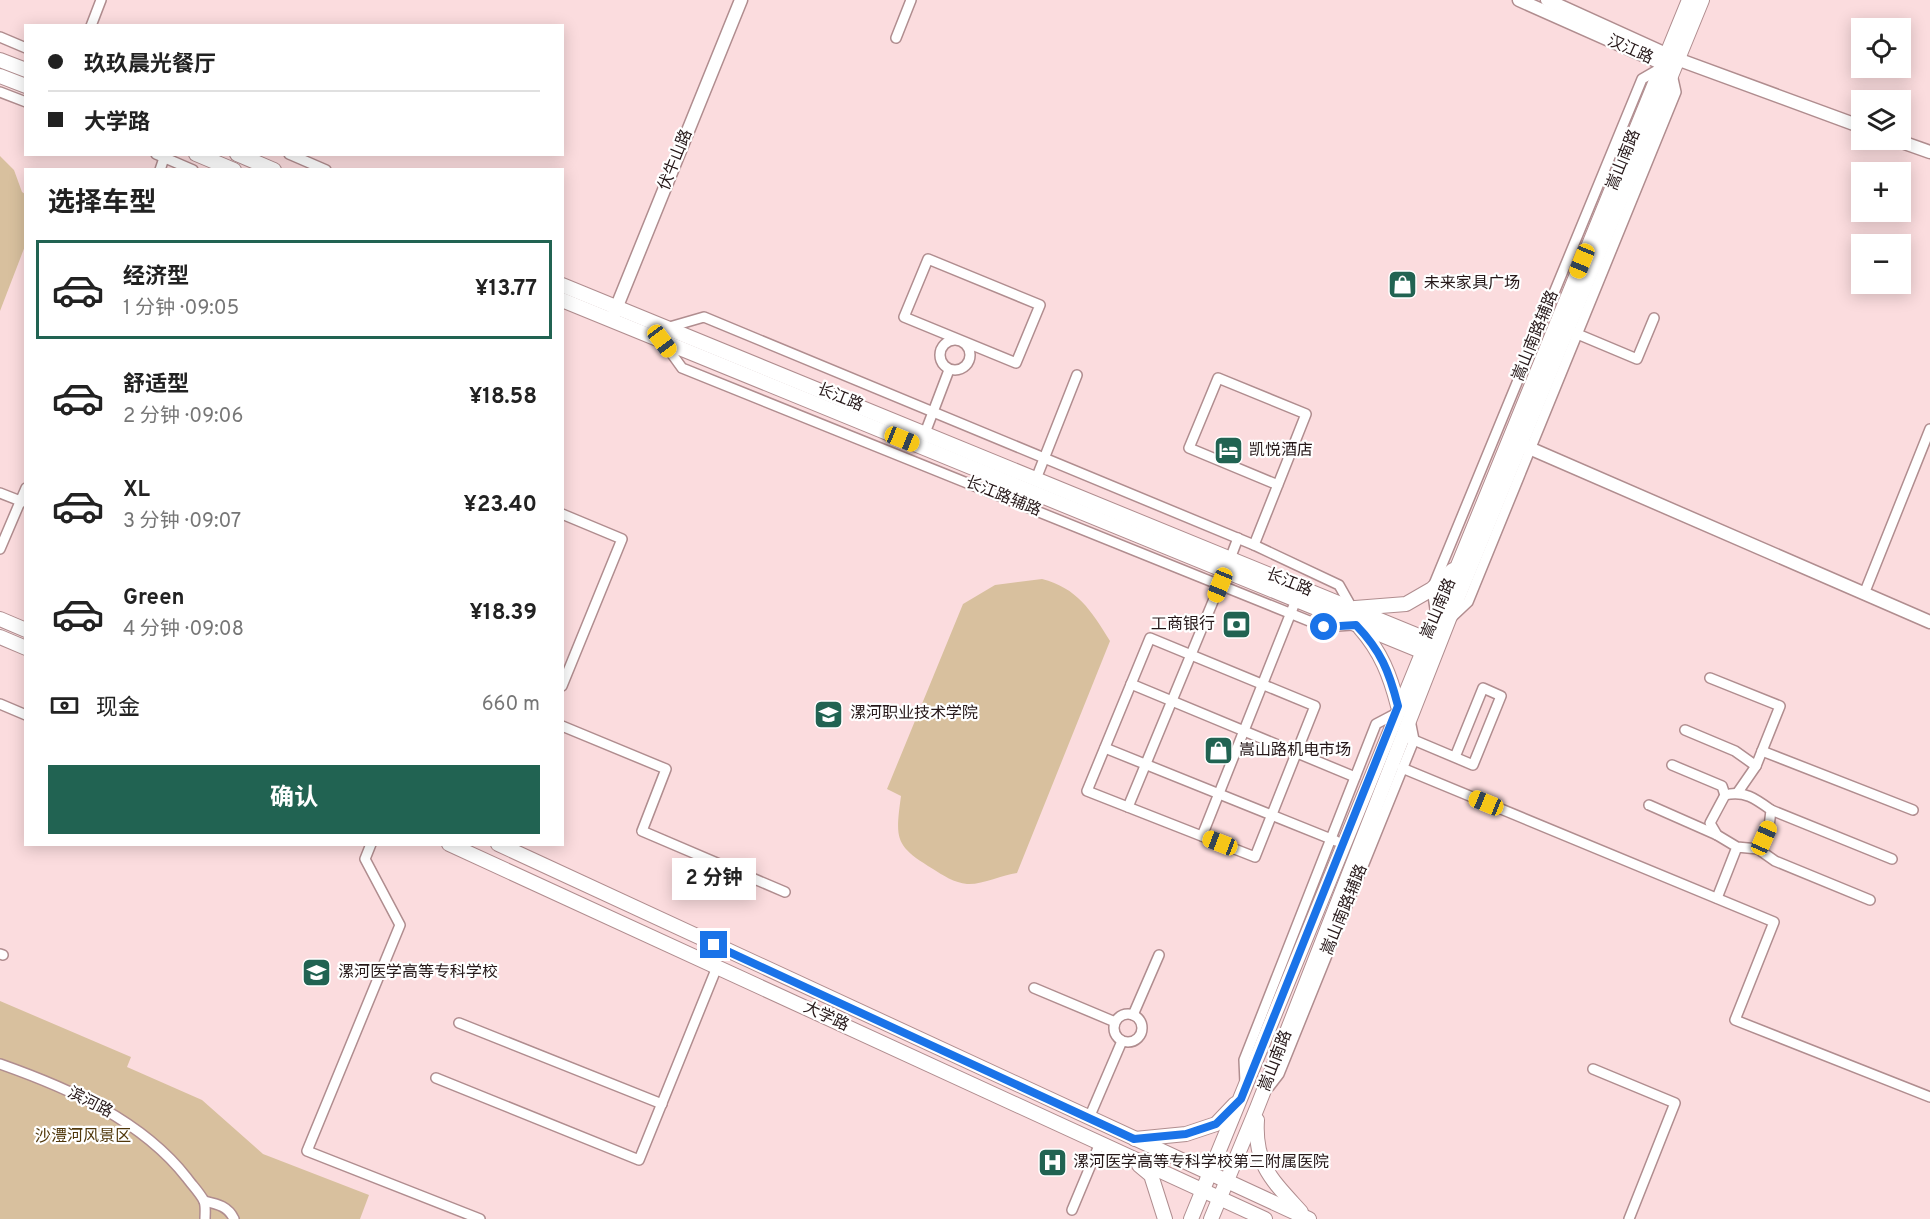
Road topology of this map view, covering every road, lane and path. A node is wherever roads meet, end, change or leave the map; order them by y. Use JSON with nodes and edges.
{"nodes":[{"id":1,"x":102,"y":0,"type":"edge"},
{"id":2,"x":741,"y":0,"type":"edge"},
{"id":3,"x":911,"y":0,"type":"edge"},
{"id":4,"x":1519,"y":0,"type":"edge"},
{"id":5,"x":1547,"y":0,"type":"edge"},
{"id":6,"x":1689,"y":0,"type":"edge"},
{"id":7,"x":1702,"y":0,"type":"edge"},
{"id":8,"x":92,"y":24,"type":"edge"},
{"id":9,"x":0,"y":37,"type":"edge"},
{"id":10,"x":896,"y":38,"type":"dead end"},
{"id":11,"x":24,"y":47,"type":"edge"},
{"id":12,"x":0,"y":60,"type":"edge"},
{"id":13,"x":1668,"y":63,"type":"junction"},
{"id":14,"x":24,"y":69,"type":"edge"},
{"id":15,"x":0,"y":76,"type":"edge"},
{"id":16,"x":24,"y":85,"type":"edge"},
{"id":17,"x":0,"y":92,"type":"edge"},
{"id":18,"x":24,"y":101,"type":"edge"},
{"id":19,"x":1851,"y":123,"type":"edge"},
{"id":20,"x":1911,"y":145,"type":"edge"},
{"id":21,"x":1930,"y":152,"type":"edge"},
{"id":22,"x":160,"y":156,"type":"edge"},
{"id":23,"x":201,"y":156,"type":"edge"},
{"id":24,"x":242,"y":156,"type":"edge"},
{"id":25,"x":294,"y":156,"type":"edge"},
{"id":26,"x":189,"y":168,"type":"edge"},
{"id":27,"x":229,"y":168,"type":"edge"},
{"id":28,"x":269,"y":168,"type":"edge"},
{"id":29,"x":321,"y":168,"type":"edge"},
{"id":30,"x":565,"y":293,"type":"edge"},
{"id":31,"x":613,"y":314,"type":"junction"},
{"id":32,"x":1654,"y":318,"type":"dead end"},
{"id":33,"x":1567,"y":330,"type":"junction"},
{"id":34,"x":664,"y":334,"type":"junction"},
{"id":35,"x":959,"y":340,"type":"junction"},
{"id":36,"x":950,"y":370,"type":"junction"},
{"id":37,"x":1077,"y":375,"type":"dead end"},
{"id":38,"x":933,"y":412,"type":"junction"},
{"id":39,"x":1930,"y":429,"type":"edge"},
{"id":40,"x":925,"y":433,"type":"junction"},
{"id":41,"x":1509,"y":439,"type":"junction"},
{"id":42,"x":1527,"y":447,"type":"junction"},
{"id":43,"x":1046,"y":458,"type":"junction"},
{"id":44,"x":1496,"y":473,"type":"junction"},
{"id":45,"x":1036,"y":479,"type":"junction"},
{"id":46,"x":1477,"y":481,"type":"junction"},
{"id":47,"x":1278,"y":485,"type":"junction"},
{"id":48,"x":0,"y":493,"type":"edge"},
{"id":49,"x":23,"y":502,"type":"edge"},
{"id":50,"x":564,"y":515,"type":"edge"},
{"id":51,"x":1238,"y":538,"type":"junction"},
{"id":52,"x":1254,"y":545,"type":"junction"},
{"id":53,"x":0,"y":549,"type":"edge"},
{"id":54,"x":1228,"y":565,"type":"junction"},
{"id":55,"x":1456,"y":567,"type":"junction"},
{"id":56,"x":1220,"y":585,"type":"junction"},
{"id":57,"x":1432,"y":589,"type":"junction"},
{"id":58,"x":1864,"y":594,"type":"junction"},
{"id":59,"x":1296,"y":600,"type":"junction"},
{"id":60,"x":1352,"y":608,"type":"junction"},
{"id":61,"x":1290,"y":614,"type":"junction"},
{"id":62,"x":1443,"y":617,"type":"junction"},
{"id":63,"x":0,"y":619,"type":"edge"},
{"id":64,"x":1930,"y":622,"type":"edge"},
{"id":65,"x":1356,"y":625,"type":"junction"},
{"id":66,"x":24,"y":629,"type":"edge"},
{"id":67,"x":0,"y":637,"type":"edge"},
{"id":68,"x":1424,"y":645,"type":"junction"},
{"id":69,"x":24,"y":647,"type":"edge"},
{"id":70,"x":1438,"y":651,"type":"junction"},
{"id":71,"x":1191,"y":655,"type":"junction"},
{"id":72,"x":1710,"y":678,"type":"dead end"},
{"id":73,"x":564,"y":681,"type":"edge"},
{"id":74,"x":1131,"y":684,"type":"junction"},
{"id":75,"x":1262,"y":684,"type":"junction"},
{"id":76,"x":1172,"y":701,"type":"junction"},
{"id":77,"x":0,"y":704,"type":"edge"},
{"id":78,"x":1397,"y":710,"type":"junction"},
{"id":79,"x":24,"y":714,"type":"edge"},
{"id":80,"x":564,"y":727,"type":"edge"},
{"id":81,"x":1685,"y":730,"type":"dead end"},
{"id":82,"x":1244,"y":731,"type":"junction"},
{"id":83,"x":1409,"y":738,"type":"junction"},
{"id":84,"x":1105,"y":748,"type":"junction"},
{"id":85,"x":1762,"y":751,"type":"junction"},
{"id":86,"x":1297,"y":753,"type":"junction"},
{"id":87,"x":1455,"y":757,"type":"junction"},
{"id":88,"x":1146,"y":765,"type":"junction"},
{"id":89,"x":1672,"y":765,"type":"dead end"},
{"id":90,"x":1756,"y":766,"type":"junction"},
{"id":91,"x":1402,"y":768,"type":"junction"},
{"id":92,"x":1355,"y":777,"type":"junction"},
{"id":93,"x":1738,"y":792,"type":"junction"},
{"id":94,"x":1219,"y":794,"type":"junction"},
{"id":95,"x":1725,"y":795,"type":"junction"},
{"id":96,"x":1649,"y":805,"type":"dead end"},
{"id":97,"x":1128,"y":807,"type":"junction"},
{"id":98,"x":1771,"y":810,"type":"junction"},
{"id":99,"x":1913,"y":810,"type":"dead end"},
{"id":100,"x":1272,"y":815,"type":"junction"},
{"id":101,"x":1717,"y":835,"type":"junction"},
{"id":102,"x":1202,"y":836,"type":"junction"},
{"id":103,"x":1337,"y":842,"type":"junction"},
{"id":104,"x":370,"y":846,"type":"edge"},
{"id":105,"x":453,"y":846,"type":"edge"},
{"id":106,"x":502,"y":846,"type":"edge"},
{"id":107,"x":1737,"y":847,"type":"junction"},
{"id":108,"x":1758,"y":849,"type":"junction"},
{"id":109,"x":1892,"y":859,"type":"dead end"},
{"id":110,"x":785,"y":892,"type":"dead end"},
{"id":111,"x":1717,"y":898,"type":"junction"},
{"id":112,"x":1870,"y":900,"type":"dead end"},
{"id":113,"x":1159,"y":955,"type":"dead end"},
{"id":114,"x":717,"y":967,"type":"junction"},
{"id":115,"x":1034,"y":988,"type":"dead end"},
{"id":116,"x":1133,"y":1015,"type":"junction"},
{"id":117,"x":1115,"y":1022,"type":"junction"},
{"id":118,"x":459,"y":1023,"type":"dead end"},
{"id":119,"x":1122,"y":1041,"type":"junction"},
{"id":120,"x":952,"y":1054,"type":"junction"},
{"id":121,"x":0,"y":1064,"type":"edge"},
{"id":122,"x":1593,"y":1069,"type":"dead end"},
{"id":123,"x":944,"y":1071,"type":"junction"},
{"id":124,"x":436,"y":1078,"type":"dead end"},
{"id":125,"x":1243,"y":1094,"type":"junction"},
{"id":126,"x":1930,"y":1097,"type":"edge"},
{"id":127,"x":1260,"y":1101,"type":"junction"},
{"id":128,"x":662,"y":1104,"type":"junction"},
{"id":129,"x":1089,"y":1118,"type":"junction"},
{"id":130,"x":1134,"y":1139,"type":"junction"},
{"id":131,"x":1101,"y":1143,"type":"junction"},
{"id":132,"x":1126,"y":1154,"type":"junction"},
{"id":133,"x":1209,"y":1173,"type":"junction"},
{"id":134,"x":1227,"y":1181,"type":"junction"},
{"id":135,"x":1202,"y":1190,"type":"junction"},
{"id":136,"x":1220,"y":1198,"type":"junction"},
{"id":137,"x":204,"y":1201,"type":"junction"},
{"id":138,"x":1072,"y":1210,"type":"dead end"},
{"id":139,"x":1308,"y":1218,"type":"edge"},
{"id":140,"x":205,"y":1219,"type":"edge"},
{"id":141,"x":234,"y":1219,"type":"edge"},
{"id":142,"x":480,"y":1219,"type":"edge"},
{"id":143,"x":1166,"y":1219,"type":"edge"},
{"id":144,"x":1191,"y":1219,"type":"edge"},
{"id":145,"x":1211,"y":1219,"type":"edge"},
{"id":146,"x":1265,"y":1219,"type":"edge"},
{"id":147,"x":1629,"y":1219,"type":"edge"}],
"edges":[{"from":1,"to":8,"type":"street"},
{"from":2,"to":31,"type":"street","name":"伏牛山路"},
{"from":3,"to":10,"type":"street"},
{"from":4,"to":13,"type":"street","name":"汉江路"},
{"from":5,"to":13,"type":"street","name":"汉江路"},
{"from":6,"to":13,"type":"main road","name":"嵩山南路"},
{"from":7,"to":13,"type":"main road","name":"嵩山南路"},
{"from":9,"to":11,"type":"street"},
{"from":12,"to":14,"type":"main road"},
{"from":13,"to":19,"type":"street"},
{"from":13,"to":33,"type":"main road","name":"嵩山南路"},
{"from":13,"to":33,"type":"street"},
{"from":13,"to":46,"type":"street","name":"嵩山南路辅路"},
{"from":15,"to":16,"type":"main road"},
{"from":17,"to":18,"type":"street"},
{"from":20,"to":21,"type":"street"},
{"from":22,"to":26,"type":"street"},
{"from":23,"to":27,"type":"main road"},
{"from":24,"to":28,"type":"main road"},
{"from":25,"to":29,"type":"street"},
{"from":30,"to":31,"type":"main road","name":"长江路"},
{"from":31,"to":34,"type":"main road","name":"长江路"},
{"from":32,"to":33,"type":"street"},
{"from":33,"to":41,"type":"main road","name":"嵩山南路"},
{"from":33,"to":42,"type":"main road","name":"嵩山南路"},
{"from":34,"to":38,"type":"street"},
{"from":34,"to":40,"type":"main road","name":"长江路"},
{"from":34,"to":54,"type":"main road","name":"长江路"},
{"from":34,"to":56,"type":"street","name":"长江路辅路"},
{"from":35,"to":35,"type":"street"},
{"from":35,"to":36,"type":"street"},
{"from":35,"to":36,"type":"street"},
{"from":36,"to":38,"type":"street"},
{"from":37,"to":43,"type":"street"},
{"from":38,"to":40,"type":"street"},
{"from":38,"to":43,"type":"street"},
{"from":39,"to":58,"type":"street"},
{"from":40,"to":45,"type":"main road","name":"长江路"},
{"from":41,"to":42,"type":"street"},
{"from":41,"to":44,"type":"main road","name":"嵩山南路"},
{"from":42,"to":58,"type":"street"},
{"from":42,"to":62,"type":"main road","name":"嵩山南路"},
{"from":43,"to":45,"type":"street"},
{"from":43,"to":51,"type":"street"},
{"from":44,"to":46,"type":"street"},
{"from":44,"to":55,"type":"main road","name":"嵩山南路"},
{"from":45,"to":54,"type":"main road","name":"长江路"},
{"from":46,"to":57,"type":"street","name":"嵩山南路辅路"},
{"from":47,"to":47,"type":"street"},
{"from":47,"to":52,"type":"street"},
{"from":48,"to":49,"type":"street"},
{"from":49,"to":53,"type":"street"},
{"from":50,"to":73,"type":"street"},
{"from":51,"to":52,"type":"street"},
{"from":51,"to":54,"type":"street"},
{"from":52,"to":60,"type":"street"},
{"from":54,"to":56,"type":"street"},
{"from":54,"to":59,"type":"main road","name":"长江路"},
{"from":54,"to":60,"type":"main road","name":"长江路"},
{"from":55,"to":57,"type":"main road"},
{"from":55,"to":62,"type":"main road","name":"嵩山南路"},
{"from":56,"to":61,"type":"street","name":"长江路辅路"},
{"from":56,"to":71,"type":"street"},
{"from":57,"to":60,"type":"main road"},
{"from":57,"to":62,"type":"street"},
{"from":58,"to":64,"type":"street"},
{"from":59,"to":61,"type":"street"},
{"from":59,"to":65,"type":"main road","name":"长江路"},
{"from":60,"to":68,"type":"main road","name":"长江路"},
{"from":61,"to":65,"type":"street","name":"长江路辅路"},
{"from":61,"to":75,"type":"street"},
{"from":62,"to":68,"type":"main road","name":"嵩山南路"},
{"from":62,"to":70,"type":"main road","name":"嵩山南路"},
{"from":63,"to":66,"type":"main road"},
{"from":65,"to":68,"type":"main road","name":"长江路"},
{"from":65,"to":78,"type":"main road"},
{"from":67,"to":69,"type":"main road"},
{"from":68,"to":70,"type":"main road","name":"长江路"},
{"from":68,"to":78,"type":"main road","name":"嵩山南路"},
{"from":70,"to":83,"type":"main road","name":"嵩山南路"},
{"from":71,"to":74,"type":"street"},
{"from":71,"to":75,"type":"street"},
{"from":71,"to":76,"type":"street"},
{"from":72,"to":85,"type":"street"},
{"from":74,"to":76,"type":"street"},
{"from":74,"to":84,"type":"street"},
{"from":75,"to":82,"type":"street"},
{"from":75,"to":86,"type":"street"},
{"from":76,"to":82,"type":"street"},
{"from":76,"to":88,"type":"street"},
{"from":77,"to":79,"type":"street"},
{"from":78,"to":92,"type":"street"},
{"from":78,"to":103,"type":"main road","name":"嵩山南路"},
{"from":80,"to":110,"type":"street"},
{"from":81,"to":90,"type":"street"},
{"from":82,"to":86,"type":"street"},
{"from":82,"to":94,"type":"street"},
{"from":83,"to":87,"type":"street"},
{"from":83,"to":91,"type":"street","name":"嵩山南路辅路"},
{"from":83,"to":127,"type":"main road","name":"嵩山南路"},
{"from":84,"to":88,"type":"street"},
{"from":84,"to":97,"type":"street"},
{"from":85,"to":90,"type":"street"},
{"from":85,"to":99,"type":"street"},
{"from":86,"to":92,"type":"street"},
{"from":86,"to":100,"type":"street"},
{"from":87,"to":87,"type":"street"},
{"from":88,"to":94,"type":"street"},
{"from":88,"to":97,"type":"street"},
{"from":89,"to":95,"type":"street"},
{"from":90,"to":93,"type":"street"},
{"from":91,"to":111,"type":"street"},
{"from":91,"to":127,"type":"street","name":"嵩山南路辅路"},
{"from":92,"to":103,"type":"street"},
{"from":93,"to":95,"type":"street"},
{"from":93,"to":98,"type":"street"},
{"from":94,"to":100,"type":"street"},
{"from":94,"to":102,"type":"street"},
{"from":95,"to":101,"type":"street"},
{"from":96,"to":101,"type":"street"},
{"from":97,"to":102,"type":"street"},
{"from":98,"to":108,"type":"street"},
{"from":98,"to":109,"type":"street"},
{"from":100,"to":102,"type":"street"},
{"from":100,"to":103,"type":"street"},
{"from":101,"to":107,"type":"street"},
{"from":103,"to":125,"type":"main road","name":"嵩山南路"},
{"from":104,"to":142,"type":"street"},
{"from":105,"to":114,"type":"main road","name":"大学路"},
{"from":106,"to":120,"type":"main road","name":"大学路"},
{"from":107,"to":108,"type":"street"},
{"from":107,"to":111,"type":"street"},
{"from":108,"to":112,"type":"street"},
{"from":111,"to":126,"type":"street"},
{"from":113,"to":116,"type":"street"},
{"from":114,"to":123,"type":"main road","name":"大学路"},
{"from":114,"to":128,"type":"street"},
{"from":115,"to":117,"type":"street"},
{"from":116,"to":117,"type":"street"},
{"from":116,"to":119,"type":"street"},
{"from":117,"to":119,"type":"street"},
{"from":118,"to":128,"type":"street"},
{"from":119,"to":129,"type":"street"},
{"from":120,"to":123,"type":"main road"},
{"from":120,"to":129,"type":"main road","name":"大学路"},
{"from":121,"to":137,"type":"street","name":"滨河路"},
{"from":122,"to":147,"type":"street"},
{"from":123,"to":131,"type":"main road","name":"大学路"},
{"from":124,"to":128,"type":"street"},
{"from":125,"to":130,"type":"main road"},
{"from":125,"to":133,"type":"main road","name":"嵩山南路"},
{"from":127,"to":134,"type":"main road","name":"嵩山南路"},
{"from":127,"to":139,"type":"main road"},
{"from":129,"to":130,"type":"main road","name":"大学路"},
{"from":130,"to":133,"type":"main road","name":"大学路"},
{"from":131,"to":132,"type":"main road","name":"大学路"},
{"from":131,"to":138,"type":"street"},
{"from":132,"to":135,"type":"main road","name":"大学路"},
{"from":132,"to":143,"type":"main road"},
{"from":133,"to":134,"type":"main road","name":"大学路"},
{"from":133,"to":135,"type":"main road","name":"嵩山南路"},
{"from":134,"to":136,"type":"main road","name":"嵩山南路"},
{"from":134,"to":139,"type":"main road","name":"大学路"},
{"from":135,"to":136,"type":"main road","name":"大学路"},
{"from":135,"to":144,"type":"main road","name":"嵩山南路"},
{"from":136,"to":145,"type":"main road","name":"嵩山南路"},
{"from":136,"to":146,"type":"main road","name":"大学路"},
{"from":137,"to":140,"type":"street"},
{"from":137,"to":141,"type":"street"}]}
